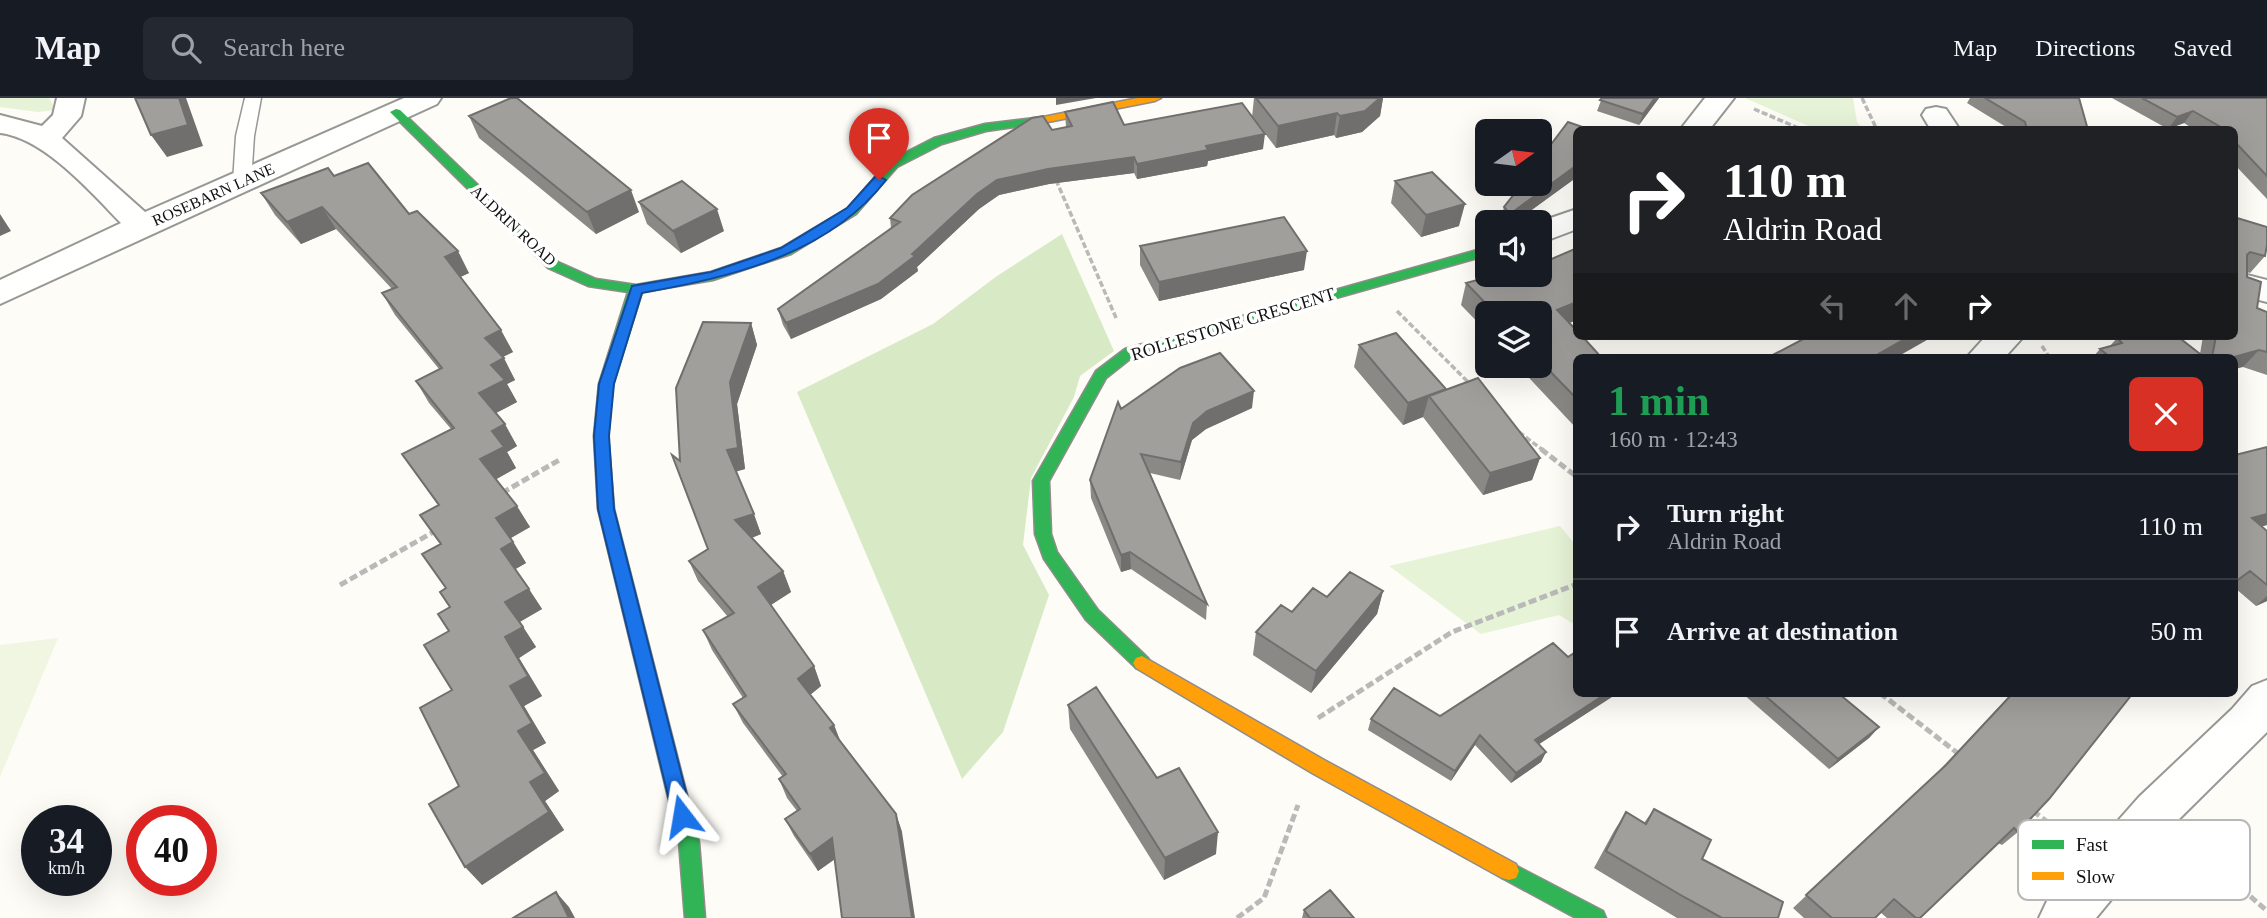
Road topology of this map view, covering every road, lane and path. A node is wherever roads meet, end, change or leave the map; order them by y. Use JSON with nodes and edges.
{"nodes":[{"id":1,"x":71,"y":98,"type":"edge"},
{"id":2,"x":253,"y":98,"type":"edge"},
{"id":3,"x":427,"y":98,"type":"edge"},
{"id":4,"x":1155,"y":98,"type":"edge"},
{"id":5,"x":1720,"y":98,"type":"edge"},
{"id":6,"x":1862,"y":98,"type":"edge"},
{"id":7,"x":396,"y":111,"type":"junction"},
{"id":8,"x":1027,"y":123,"type":"junction"},
{"id":9,"x":0,"y":124,"type":"edge"},
{"id":10,"x":1697,"y":126,"type":"edge"},
{"id":11,"x":1793,"y":126,"type":"edge"},
{"id":12,"x":1875,"y":126,"type":"edge"},
{"id":13,"x":44,"y":138,"type":"junction"},
{"id":14,"x":242,"y":182,"type":"junction"},
{"id":15,"x":1573,"y":220,"type":"edge"},
{"id":16,"x":141,"y":226,"type":"junction"},
{"id":17,"x":1552,"y":228,"type":"edge"},
{"id":18,"x":1475,"y":254,"type":"edge"},
{"id":19,"x":1369,"y":283,"type":"junction"},
{"id":20,"x":2238,"y":284,"type":"edge"},
{"id":21,"x":636,"y":289,"type":"junction"},
{"id":22,"x":2267,"y":291,"type":"edge"},
{"id":23,"x":0,"y":293,"type":"edge"},
{"id":24,"x":2003,"y":340,"type":"edge"},
{"id":25,"x":1130,"y":352,"type":"junction"},
{"id":26,"x":1987,"y":354,"type":"edge"},
{"id":27,"x":1476,"y":390,"type":"edge"},
{"id":28,"x":1515,"y":429,"type":"edge"},
{"id":29,"x":601,"y":436,"type":"junction"},
{"id":30,"x":1573,"y":474,"type":"edge"},
{"id":31,"x":495,"y":497,"type":"edge"},
{"id":32,"x":448,"y":524,"type":"edge"},
{"id":33,"x":340,"y":585,"type":"dead end"},
{"id":34,"x":1573,"y":586,"type":"edge"},
{"id":35,"x":1885,"y":697,"type":"edge"},
{"id":36,"x":2267,"y":699,"type":"edge"},
{"id":37,"x":1280,"y":743,"type":"junction"},
{"id":38,"x":1969,"y":763,"type":"edge"},
{"id":39,"x":1319,"y":767,"type":"junction"},
{"id":40,"x":2022,"y":803,"type":"edge"},
{"id":41,"x":2155,"y":812,"type":"junction"},
{"id":42,"x":2044,"y":820,"type":"edge"},
{"id":43,"x":2148,"y":820,"type":"edge"},
{"id":44,"x":2164,"y":820,"type":"edge"},
{"id":45,"x":2250,"y":896,"type":"edge"},
{"id":46,"x":2079,"y":900,"type":"edge"},
{"id":47,"x":2267,"y":911,"type":"edge"},
{"id":48,"x":695,"y":918,"type":"edge"},
{"id":49,"x":1237,"y":918,"type":"edge"},
{"id":50,"x":1596,"y":918,"type":"edge"},
{"id":51,"x":2064,"y":918,"type":"edge"}],
"edges":[{"from":1,"to":13,"type":"street"},
{"from":2,"to":14,"type":"lane"},
{"from":3,"to":7,"type":"street","name":"ROSEBARN LANE"},
{"from":4,"to":8,"type":"street","name":"ALDRIN ROAD"},
{"from":5,"to":10,"type":"street"},
{"from":5,"to":11,"type":"path"},
{"from":6,"to":12,"type":"path"},
{"from":7,"to":14,"type":"street","name":"ROSEBARN LANE"},
{"from":7,"to":21,"type":"street","name":"ALDRIN ROAD"},
{"from":8,"to":21,"type":"street","name":"ALDRIN ROAD"},
{"from":8,"to":25,"type":"path"},
{"from":9,"to":13,"type":"street"},
{"from":13,"to":16,"type":"street"},
{"from":14,"to":16,"type":"street","name":"ROSEBARN LANE"},
{"from":15,"to":17,"type":"street"},
{"from":16,"to":23,"type":"street","name":"ROSEBARN LANE"},
{"from":18,"to":19,"type":"street","name":"ROLLESTONE CRESCENT"},
{"from":19,"to":25,"type":"street","name":"ROLLESTONE CRESCENT"},
{"from":19,"to":27,"type":"path"},
{"from":20,"to":22,"type":"street"},
{"from":21,"to":29,"type":"street"},
{"from":24,"to":26,"type":"street"},
{"from":25,"to":37,"type":"street","name":"ROLLESTONE CRESCENT"},
{"from":28,"to":30,"type":"path"},
{"from":29,"to":31,"type":"path"},
{"from":29,"to":48,"type":"street"},
{"from":32,"to":33,"type":"path"},
{"from":34,"to":37,"type":"path"},
{"from":35,"to":38,"type":"path"},
{"from":36,"to":41,"type":"street"},
{"from":37,"to":39,"type":"street","name":"ROLLESTONE CRESCENT"},
{"from":39,"to":49,"type":"path"},
{"from":39,"to":50,"type":"street","name":"ROLLESTONE CRESCENT"},
{"from":40,"to":42,"type":"path"},
{"from":41,"to":43,"type":"street"},
{"from":41,"to":44,"type":"path"},
{"from":45,"to":47,"type":"path"},
{"from":46,"to":51,"type":"street"}]}
